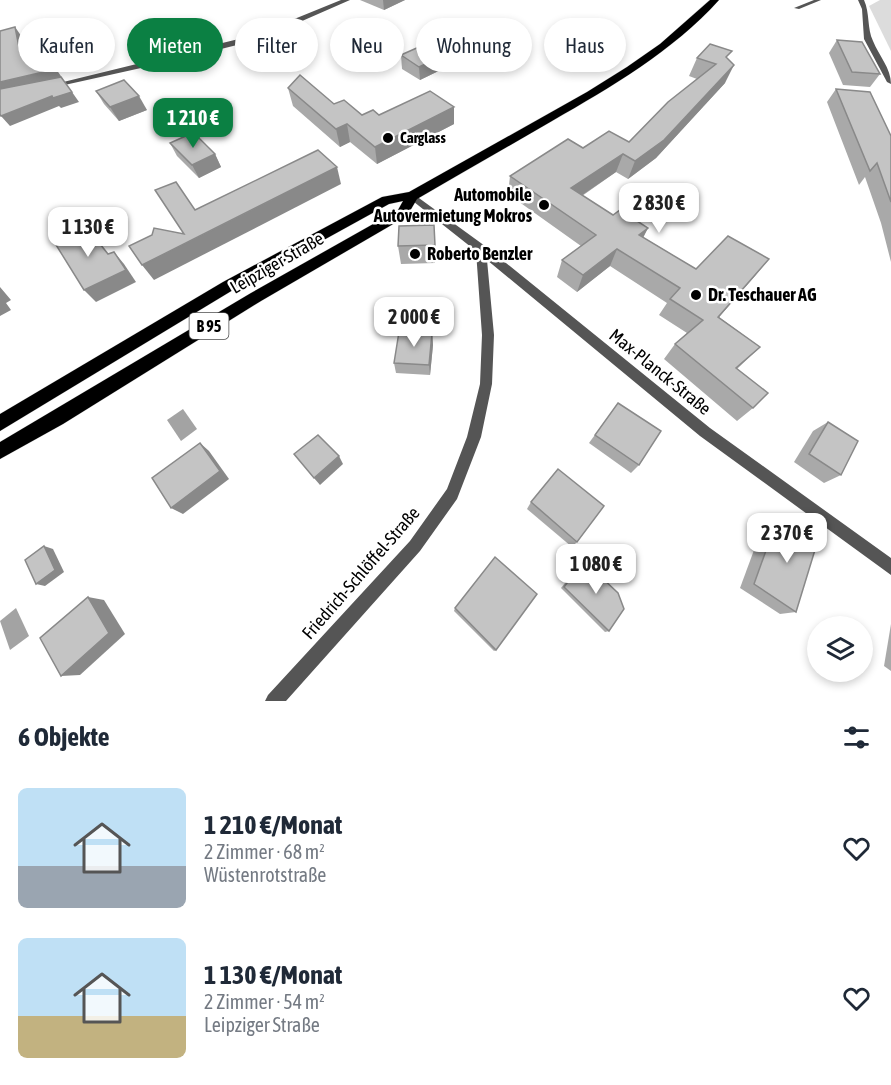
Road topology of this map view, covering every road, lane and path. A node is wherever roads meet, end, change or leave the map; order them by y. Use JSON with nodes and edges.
{"nodes":[{"id":1,"x":326,"y":0,"type":"edge"},
{"id":2,"x":347,"y":0,"type":"edge"},
{"id":3,"x":715,"y":0,"type":"edge"},
{"id":4,"x":819,"y":0,"type":"edge"},
{"id":5,"x":861,"y":0,"type":"edge"},
{"id":6,"x":337,"y":4,"type":"junction"},
{"id":7,"x":797,"y":8,"type":"dead end"},
{"id":8,"x":891,"y":82,"type":"edge"},
{"id":9,"x":44,"y":88,"type":"edge"},
{"id":10,"x":412,"y":196,"type":"junction"},
{"id":11,"x":481,"y":249,"type":"junction"},
{"id":12,"x":0,"y":423,"type":"edge"},
{"id":13,"x":0,"y":451,"type":"edge"},
{"id":14,"x":891,"y":567,"type":"edge"},
{"id":15,"x":274,"y":701,"type":"edge"}],
"edges":[{"from":1,"to":6,"type":"street"},
{"from":2,"to":6,"type":"street"},
{"from":3,"to":10,"type":"main road","name":"Leipziger Straße","number":"B 95"},
{"from":4,"to":7,"type":"lane"},
{"from":5,"to":8,"type":"street"},
{"from":6,"to":9,"type":"street"},
{"from":10,"to":11,"type":"street","name":"Max-Planck-Straße"},
{"from":10,"to":12,"type":"main road","name":"Leipziger Straße","number":"B 95"},
{"from":10,"to":13,"type":"main road","name":"Leipziger Straße","number":"B 95"},
{"from":11,"to":14,"type":"street","name":"Max-Planck-Straße"},
{"from":11,"to":15,"type":"street","name":"Friedrich-Schlöffel-Straße"}]}
